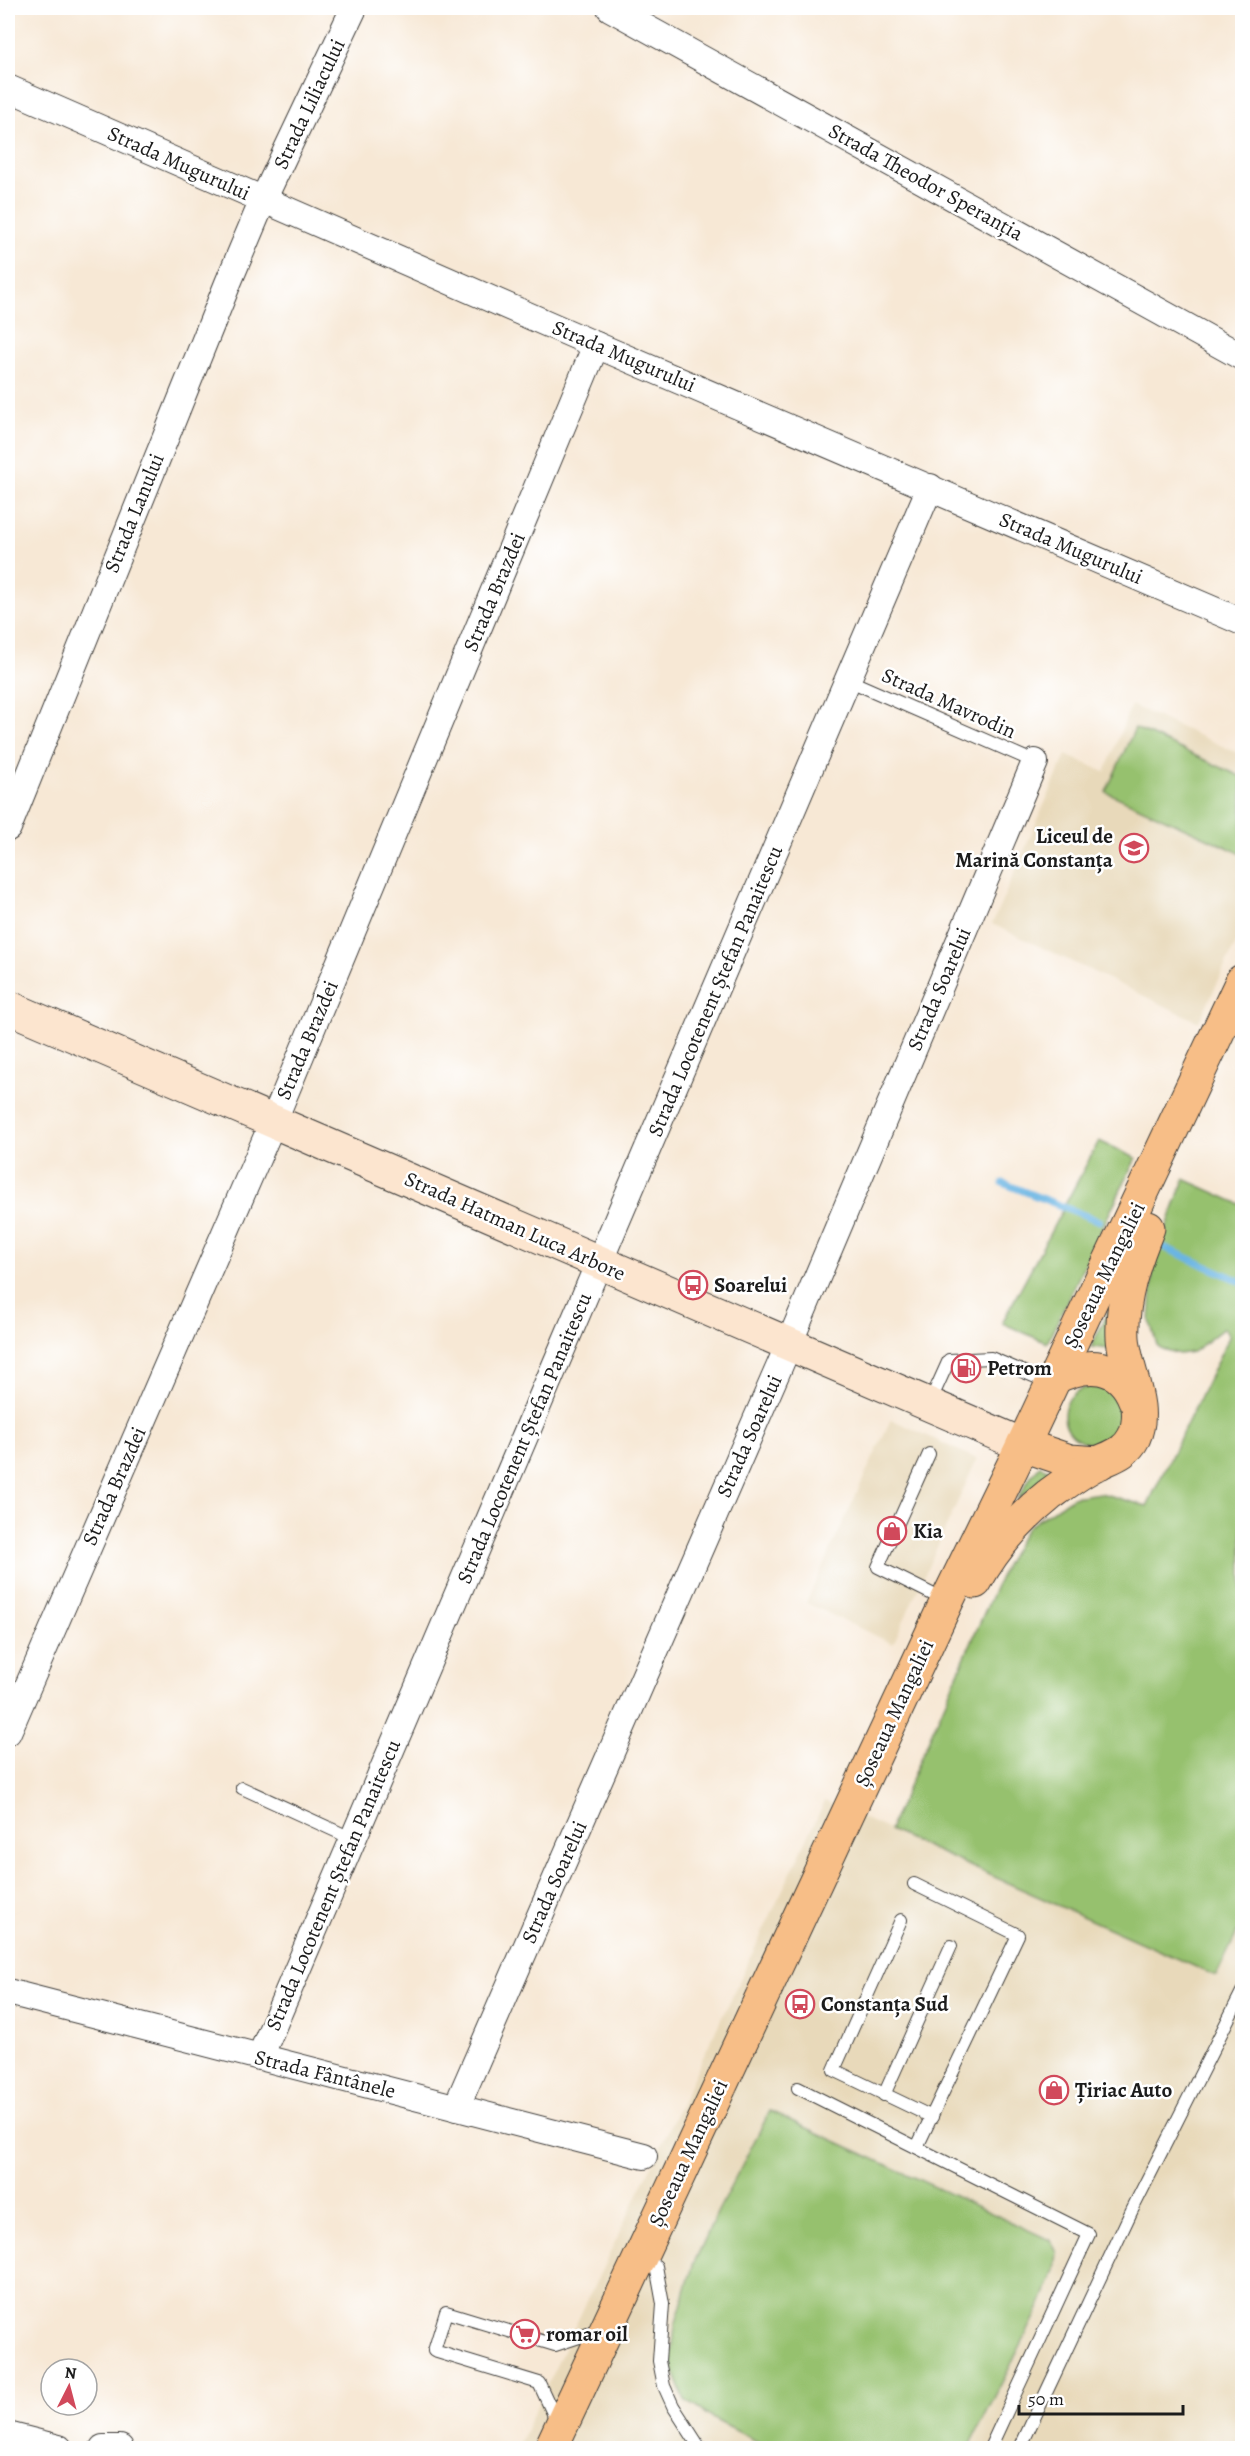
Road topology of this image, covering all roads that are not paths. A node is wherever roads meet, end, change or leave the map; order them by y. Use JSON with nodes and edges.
{"nodes":[{"id":1,"x":354,"y":8,"type":"edge"},
{"id":2,"x":610,"y":8,"type":"edge"},
{"id":3,"x":8,"y":88,"type":"edge"},
{"id":4,"x":263,"y":200,"type":"junction"},
{"id":5,"x":596,"y":345,"type":"junction"},
{"id":6,"x":1242,"y":357,"type":"edge"},
{"id":7,"x":930,"y":487,"type":"junction"},
{"id":8,"x":1242,"y":622,"type":"edge"},
{"id":9,"x":848,"y":680,"type":"junction"},
{"id":10,"x":1035,"y":762,"type":"joint"},
{"id":11,"x":8,"y":828,"type":"edge"},
{"id":12,"x":1242,"y":981,"type":"edge"},
{"id":13,"x":8,"y":1007,"type":"edge"},
{"id":14,"x":1242,"y":1025,"type":"edge"},
{"id":15,"x":273,"y":1120,"type":"junction"},
{"id":16,"x":599,"y":1263,"type":"junction"},
{"id":17,"x":789,"y":1345,"type":"junction"},
{"id":18,"x":1053,"y":1381,"type":"junction"},
{"id":19,"x":928,"y":1405,"type":"junction"},
{"id":20,"x":1138,"y":1407,"type":"junction"},
{"id":21,"x":1023,"y":1445,"type":"junction"},
{"id":22,"x":929,"y":1454,"type":"dead end"},
{"id":23,"x":1098,"y":1463,"type":"junction"},
{"id":24,"x":946,"y":1601,"type":"junction"},
{"id":25,"x":8,"y":1732,"type":"edge"},
{"id":26,"x":242,"y":1788,"type":"dead end"},
{"id":27,"x":353,"y":1839,"type":"junction"},
{"id":28,"x":914,"y":1884,"type":"dead end"},
{"id":29,"x":901,"y":1920,"type":"dead end"},
{"id":30,"x":951,"y":1946,"type":"dead end"},
{"id":31,"x":8,"y":1992,"type":"edge"},
{"id":32,"x":1242,"y":1992,"type":"edge"},
{"id":33,"x":260,"y":2057,"type":"junction"},
{"id":34,"x":798,"y":2088,"type":"dead end"},
{"id":35,"x":884,"y":2095,"type":"junction"},
{"id":36,"x":456,"y":2108,"type":"junction"},
{"id":37,"x":932,"y":2117,"type":"junction"},
{"id":38,"x":917,"y":2147,"type":"junction"},
{"id":39,"x":644,"y":2156,"type":"dead end"},
{"id":40,"x":656,"y":2266,"type":"junction"},
{"id":41,"x":607,"y":2328,"type":"junction"},
{"id":42,"x":8,"y":2435,"type":"edge"},
{"id":43,"x":561,"y":2442,"type":"edge"},
{"id":44,"x":59,"y":2448,"type":"edge"},
{"id":45,"x":103,"y":2448,"type":"edge"},
{"id":46,"x":120,"y":2448,"type":"edge"},
{"id":47,"x":700,"y":2448,"type":"edge"},
{"id":48,"x":990,"y":2448,"type":"edge"},
{"id":49,"x":1020,"y":2448,"type":"edge"}],
"edges":[{"from":1,"to":4,"type":"street","name":"Strada Liliacului"},
{"from":2,"to":6,"type":"street","name":"Strada Theodor Speranția"},
{"from":3,"to":4,"type":"street","name":"Strada Mugurului"},
{"from":4,"to":5,"type":"street","name":"Strada Mugurului"},
{"from":4,"to":11,"type":"street","name":"Strada Lanului"},
{"from":5,"to":7,"type":"street","name":"Strada Mugurului"},
{"from":5,"to":15,"type":"street","name":"Strada Brazdei"},
{"from":7,"to":8,"type":"street","name":"Strada Mugurului"},
{"from":7,"to":9,"type":"street","name":"Strada Locotenent Ștefan Panaitescu"},
{"from":9,"to":10,"type":"lane","name":"Strada Mavrodin"},
{"from":9,"to":16,"type":"street","name":"Strada Locotenent Ștefan Panaitescu"},
{"from":10,"to":17,"type":"street","name":"Strada Soarelui"},
{"from":12,"to":18,"type":"main road","name":"Șoseaua Mangaliei"},
{"from":13,"to":15,"type":"street","name":"Strada Hatman Luca Arbore"},
{"from":14,"to":20,"type":"main road","name":"Șoseaua Mangaliei"},
{"from":15,"to":16,"type":"street","name":"Strada Hatman Luca Arbore"},
{"from":15,"to":25,"type":"street","name":"Strada Brazdei"},
{"from":16,"to":17,"type":"street","name":"Strada Hatman Luca Arbore"},
{"from":16,"to":27,"type":"street","name":"Strada Locotenent Ștefan Panaitescu"},
{"from":17,"to":19,"type":"street","name":"Strada Hatman Luca Arbore"},
{"from":17,"to":36,"type":"street","name":"Strada Soarelui"},
{"from":18,"to":19,"type":"lane"},
{"from":18,"to":20,"type":"main road"},
{"from":18,"to":21,"type":"main road","name":"Șoseaua Mangaliei"},
{"from":19,"to":21,"type":"street","name":"Strada Hatman Luca Arbore"},
{"from":20,"to":23,"type":"main road","name":"Șoseaua Mangaliei"},
{"from":21,"to":23,"type":"main road"},
{"from":21,"to":24,"type":"main road","name":"Șoseaua Mangaliei"},
{"from":22,"to":24,"type":"lane"},
{"from":23,"to":40,"type":"main road","name":"Șoseaua Mangaliei"},
{"from":24,"to":41,"type":"main road","name":"Șoseaua Mangaliei"},
{"from":26,"to":27,"type":"lane"},
{"from":27,"to":33,"type":"street","name":"Strada Locotenent Ștefan Panaitescu"},
{"from":28,"to":37,"type":"lane"},
{"from":29,"to":35,"type":"lane"},
{"from":30,"to":35,"type":"lane"},
{"from":31,"to":33,"type":"street","name":"Strada Fântânele"},
{"from":32,"to":49,"type":"lane"},
{"from":33,"to":36,"type":"street","name":"Strada Fântânele"},
{"from":34,"to":38,"type":"lane"},
{"from":35,"to":37,"type":"lane"},
{"from":36,"to":39,"type":"street","name":"Strada Fântânele"},
{"from":37,"to":38,"type":"lane"},
{"from":38,"to":48,"type":"lane"},
{"from":40,"to":43,"type":"main road","name":"Șoseaua Mangaliei"},
{"from":40,"to":47,"type":"lane"},
{"from":41,"to":43,"type":"main road","name":"Șoseaua Mangaliei"},
{"from":41,"to":43,"type":"lane"},
{"from":42,"to":44,"type":"street"},
{"from":45,"to":46,"type":"street"}]}
